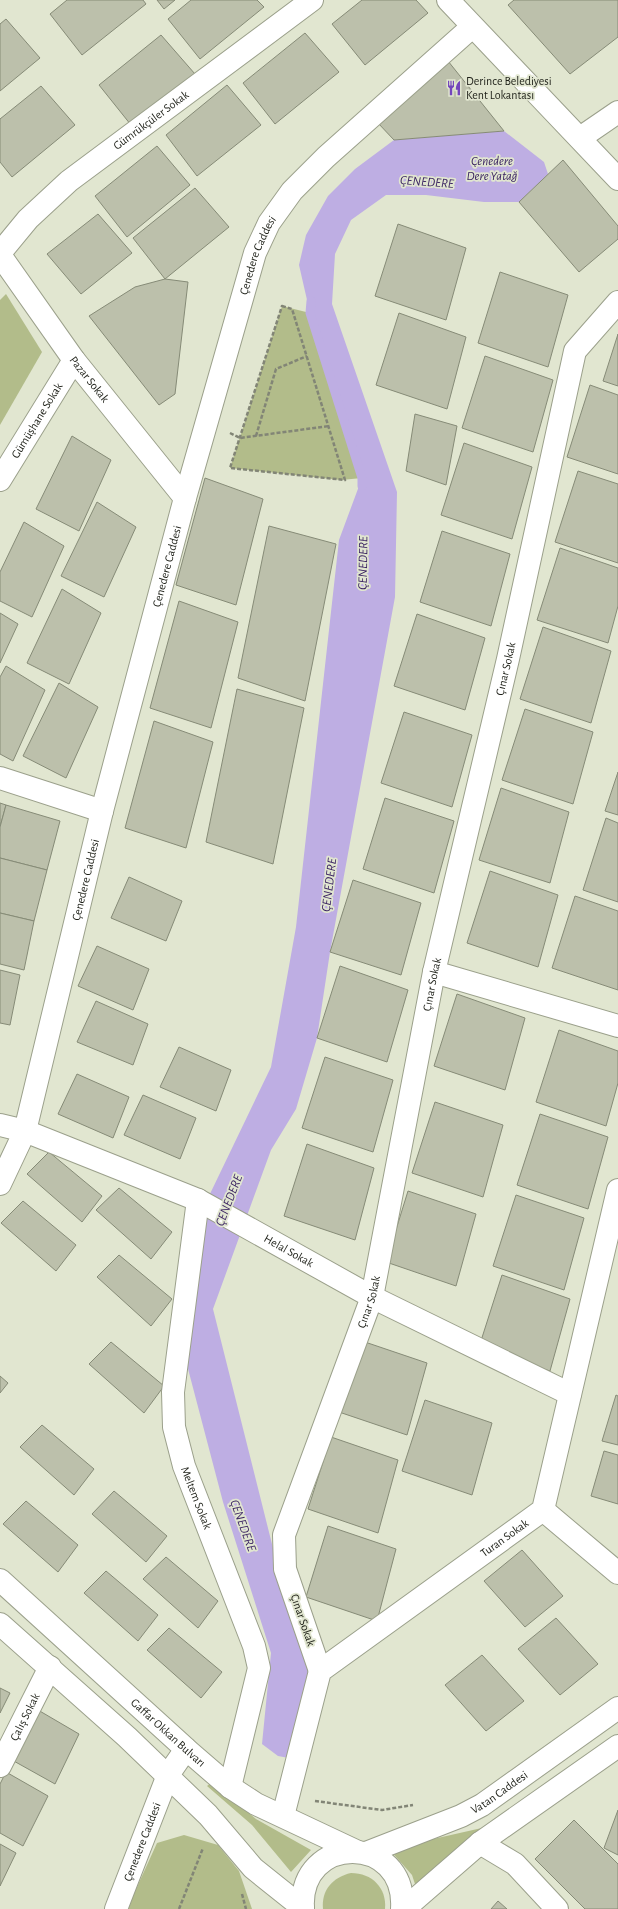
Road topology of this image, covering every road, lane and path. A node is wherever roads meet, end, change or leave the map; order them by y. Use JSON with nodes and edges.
{"nodes":[{"id":1,"x":312,"y":0,"type":"edge"},
{"id":2,"x":448,"y":0,"type":"edge"},
{"id":3,"x":472,"y":27,"type":"junction"},
{"id":4,"x":618,"y":112,"type":"edge"},
{"id":5,"x":580,"y":138,"type":"junction"},
{"id":6,"x":618,"y":179,"type":"edge"},
{"id":7,"x":0,"y":254,"type":"edge"},
{"id":8,"x":618,"y":302,"type":"edge"},
{"id":9,"x":307,"y":356,"type":"junction"},
{"id":10,"x":74,"y":360,"type":"junction"},
{"id":11,"x":207,"y":420,"type":"junction"},
{"id":12,"x":329,"y":426,"type":"junction"},
{"id":13,"x":256,"y":436,"type":"junction"},
{"id":14,"x":240,"y":438,"type":"junction"},
{"id":15,"x":0,"y":480,"type":"edge"},
{"id":16,"x":185,"y":498,"type":"junction"},
{"id":17,"x":0,"y":778,"type":"edge"},
{"id":18,"x":102,"y":811,"type":"junction"},
{"id":19,"x":434,"y":972,"type":"junction"},
{"id":20,"x":618,"y":1026,"type":"edge"},
{"id":21,"x":0,"y":1125,"type":"edge"},
{"id":22,"x":25,"y":1131,"type":"junction"},
{"id":23,"x":0,"y":1184,"type":"edge"},
{"id":24,"x":618,"y":1190,"type":"edge"},
{"id":25,"x":198,"y":1200,"type":"junction"},
{"id":26,"x":614,"y":1227,"type":"edge"},
{"id":27,"x":372,"y":1297,"type":"junction"},
{"id":28,"x":570,"y":1394,"type":"junction"},
{"id":29,"x":543,"y":1510,"type":"junction"},
{"id":30,"x":618,"y":1573,"type":"edge"},
{"id":31,"x":0,"y":1580,"type":"edge"},
{"id":32,"x":0,"y":1624,"type":"edge"},
{"id":33,"x":50,"y":1667,"type":"junction"},
{"id":34,"x":320,"y":1671,"type":"junction"},
{"id":35,"x":618,"y":1708,"type":"edge"},
{"id":36,"x":618,"y":1746,"type":"edge"},
{"id":37,"x":186,"y":1749,"type":"junction"},
{"id":38,"x":0,"y":1766,"type":"edge"},
{"id":39,"x":168,"y":1776,"type":"junction"},
{"id":40,"x":230,"y":1787,"type":"junction"},
{"id":41,"x":283,"y":1816,"type":"junction"},
{"id":42,"x":205,"y":1841,"type":"dead end"},
{"id":43,"x":480,"y":1843,"type":"junction"},
{"id":44,"x":362,"y":1852,"type":"junction"},
{"id":45,"x":240,"y":1886,"type":"dead end"},
{"id":46,"x":116,"y":1909,"type":"edge"},
{"id":47,"x":179,"y":1909,"type":"edge"},
{"id":48,"x":246,"y":1909,"type":"edge"},
{"id":49,"x":303,"y":1909,"type":"edge"},
{"id":50,"x":403,"y":1909,"type":"edge"},
{"id":51,"x":557,"y":1909,"type":"edge"}],
"edges":[{"from":1,"to":7,"type":"street","name":"Gümrükçüler Sokak"},
{"from":2,"to":3,"type":"street"},
{"from":3,"to":5,"type":"street"},
{"from":3,"to":11,"type":"street","name":"Çenedere Caddesi"},
{"from":4,"to":5,"type":"street"},
{"from":5,"to":6,"type":"street"},
{"from":7,"to":10,"type":"street","name":"Pazar Sokak"},
{"from":8,"to":19,"type":"street","name":"Çınar Sokak"},
{"from":9,"to":12,"type":"path"},
{"from":9,"to":13,"type":"path"},
{"from":9,"to":14,"type":"path"},
{"from":10,"to":15,"type":"street","name":"Gümüşhane Sokak"},
{"from":10,"to":16,"type":"street","name":"Pazar Sokak"},
{"from":11,"to":14,"type":"path"},
{"from":11,"to":16,"type":"street","name":"Çenedere Caddesi"},
{"from":12,"to":13,"type":"path"},
{"from":12,"to":14,"type":"path"},
{"from":13,"to":14,"type":"path"},
{"from":16,"to":18,"type":"street","name":"Çenedere Caddesi"},
{"from":17,"to":18,"type":"street"},
{"from":18,"to":22,"type":"street","name":"Çenedere Caddesi"},
{"from":19,"to":20,"type":"street"},
{"from":19,"to":27,"type":"street","name":"Çınar Sokak"},
{"from":21,"to":22,"type":"street","name":"Helal Sokak"},
{"from":22,"to":23,"type":"street","name":"Çenedere Caddesi"},
{"from":22,"to":25,"type":"street","name":"Helal Sokak"},
{"from":24,"to":26,"type":"street"},
{"from":25,"to":27,"type":"street","name":"Helal Sokak"},
{"from":25,"to":40,"type":"street","name":"Meltem Sokak"},
{"from":26,"to":28,"type":"street"},
{"from":27,"to":28,"type":"street","name":"Helal Sokak"},
{"from":27,"to":34,"type":"street","name":"Çınar Sokak"},
{"from":28,"to":29,"type":"street"},
{"from":29,"to":30,"type":"street"},
{"from":29,"to":34,"type":"street","name":"Turan Sokak"},
{"from":31,"to":37,"type":"street","name":"Gaffar Okkan Bulvarı"},
{"from":32,"to":33,"type":"street"},
{"from":33,"to":38,"type":"street","name":"Çalış Sokak"},
{"from":33,"to":39,"type":"street"},
{"from":34,"to":41,"type":"street"},
{"from":35,"to":44,"type":"street","name":"Vatan Caddesi"},
{"from":36,"to":43,"type":"street"},
{"from":37,"to":39,"type":"street","name":"Çenedere Caddesi"},
{"from":37,"to":40,"type":"street","name":"Gaffar Okkan Bulvarı"},
{"from":39,"to":46,"type":"street","name":"Çenedere Caddesi"},
{"from":39,"to":49,"type":"street"},
{"from":40,"to":41,"type":"street","name":"Gaffar Okkan Bulvarı"},
{"from":41,"to":44,"type":"street","name":"Gaffar Okkan Bulvarı"},
{"from":42,"to":47,"type":"path"},
{"from":43,"to":50,"type":"street"},
{"from":43,"to":51,"type":"street"},
{"from":44,"to":49,"type":"street","name":"Vatan Caddesi"},
{"from":44,"to":50,"type":"street"},
{"from":45,"to":48,"type":"path"}]}
